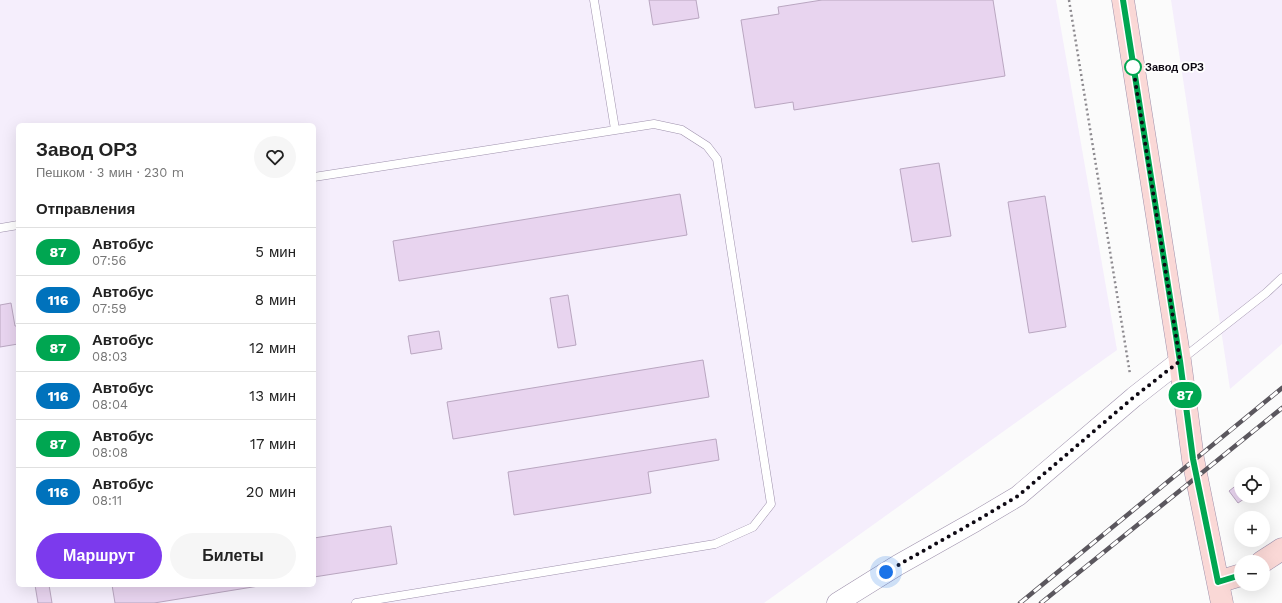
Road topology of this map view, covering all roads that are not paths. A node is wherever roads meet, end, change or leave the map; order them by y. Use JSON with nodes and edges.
{"nodes":[{"id":1,"x":594,"y":0,"type":"edge"},
{"id":2,"x":1123,"y":0,"type":"edge"},
{"id":3,"x":615,"y":129,"type":"junction"},
{"id":4,"x":316,"y":178,"type":"edge"},
{"id":5,"x":16,"y":225,"type":"edge"},
{"id":6,"x":0,"y":228,"type":"edge"},
{"id":7,"x":1282,"y":278,"type":"edge"},
{"id":8,"x":1180,"y":361,"type":"junction"},
{"id":9,"x":1282,"y":549,"type":"edge"},
{"id":10,"x":1270,"y":557,"type":"edge"},
{"id":11,"x":1234,"y":581,"type":"edge"},
{"id":12,"x":1220,"y":593,"type":"edge"},
{"id":13,"x":356,"y":603,"type":"edge"},
{"id":14,"x":837,"y":603,"type":"edge"}],
"edges":[{"from":1,"to":3,"type":"lane"},
{"from":2,"to":8,"type":"main road"},
{"from":3,"to":4,"type":"lane"},
{"from":3,"to":13,"type":"lane"},
{"from":5,"to":6,"type":"lane"},
{"from":7,"to":8,"type":"lane"},
{"from":8,"to":12,"type":"main road"},
{"from":8,"to":14,"type":"street"},
{"from":9,"to":10,"type":"main road"},
{"from":11,"to":12,"type":"main road"}]}
